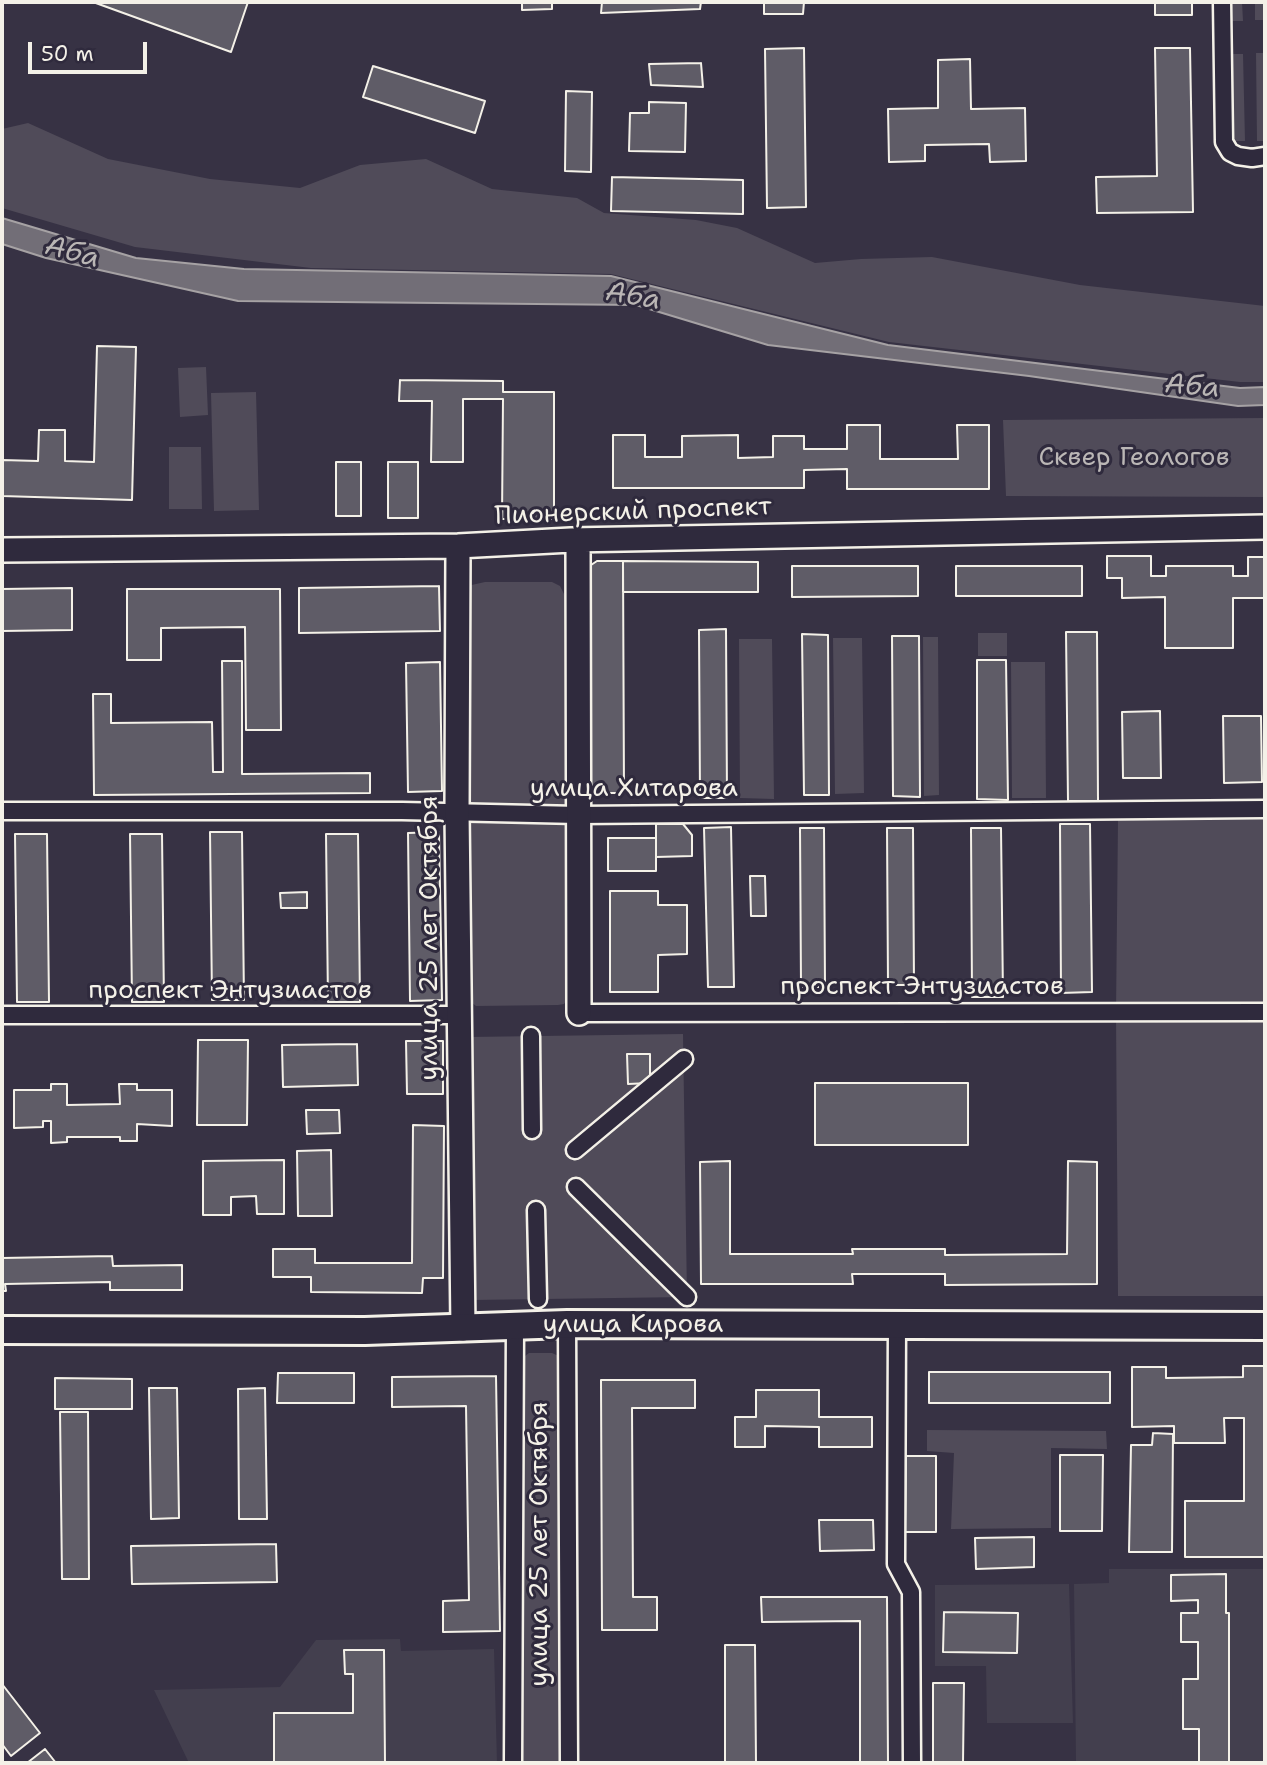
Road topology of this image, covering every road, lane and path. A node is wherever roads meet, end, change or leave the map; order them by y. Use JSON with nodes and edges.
{"nodes":[{"id":1,"x":1222,"y":2,"type":"edge"},
{"id":2,"x":1265,"y":156,"type":"edge"},
{"id":3,"x":1265,"y":527,"type":"edge"},
{"id":4,"x":578,"y":540,"type":"junction"},
{"id":5,"x":458,"y":546,"type":"junction"},
{"id":6,"x":2,"y":550,"type":"edge"},
{"id":7,"x":1265,"y":809,"type":"edge"},
{"id":8,"x":2,"y":811,"type":"edge"},
{"id":9,"x":457,"y":812,"type":"junction"},
{"id":10,"x":578,"y":815,"type":"junction"},
{"id":11,"x":1265,"y":1012,"type":"edge"},
{"id":12,"x":579,"y":1013,"type":"joint"},
{"id":13,"x":2,"y":1015,"type":"edge"},
{"id":14,"x":458,"y":1015,"type":"junction"},
{"id":15,"x":531,"y":1036,"type":"dead end"},
{"id":16,"x":684,"y":1059,"type":"dead end"},
{"id":17,"x":532,"y":1130,"type":"dead end"},
{"id":18,"x":575,"y":1150,"type":"dead end"},
{"id":19,"x":576,"y":1188,"type":"dead end"},
{"id":20,"x":536,"y":1210,"type":"dead end"},
{"id":21,"x":687,"y":1297,"type":"dead end"},
{"id":22,"x":538,"y":1299,"type":"dead end"},
{"id":23,"x":567,"y":1324,"type":"junction"},
{"id":24,"x":897,"y":1325,"type":"junction"},
{"id":25,"x":1265,"y":1326,"type":"edge"},
{"id":26,"x":515,"y":1327,"type":"junction"},
{"id":27,"x":463,"y":1329,"type":"junction"},
{"id":28,"x":2,"y":1330,"type":"edge"},
{"id":29,"x":513,"y":1763,"type":"edge"},
{"id":30,"x":569,"y":1763,"type":"edge"},
{"id":31,"x":912,"y":1763,"type":"edge"}],
"edges":[{"from":1,"to":2,"type":"street"},
{"from":3,"to":4,"type":"street","name":"Пионерский проспект"},
{"from":4,"to":5,"type":"street","name":"Пионерский проспект"},
{"from":4,"to":10,"type":"street"},
{"from":5,"to":6,"type":"street","name":"Пионерский проспект"},
{"from":5,"to":9,"type":"street","name":"улица 25 лет Октября"},
{"from":7,"to":10,"type":"street","name":"улица Хитарова"},
{"from":8,"to":9,"type":"street","name":"улица Хитарова"},
{"from":9,"to":10,"type":"street","name":"улица Хитарова"},
{"from":9,"to":14,"type":"street","name":"улица 25 лет Октября"},
{"from":10,"to":12,"type":"street"},
{"from":11,"to":12,"type":"street","name":"проспект Энтузиастов"},
{"from":13,"to":14,"type":"street","name":"проспект Энтузиастов"},
{"from":14,"to":27,"type":"street","name":"улица 25 лет Октября"},
{"from":15,"to":17,"type":"street"},
{"from":16,"to":18,"type":"street"},
{"from":19,"to":21,"type":"street"},
{"from":20,"to":22,"type":"street"},
{"from":23,"to":24,"type":"main road","name":"улица Кирова"},
{"from":23,"to":26,"type":"main road","name":"улица Кирова"},
{"from":23,"to":30,"type":"street","name":"улица 25 лет Октября"},
{"from":24,"to":25,"type":"main road","name":"улица Кирова"},
{"from":24,"to":31,"type":"street"},
{"from":26,"to":27,"type":"main road","name":"улица Кирова"},
{"from":26,"to":29,"type":"street","name":"улица 25 лет Октября"},
{"from":27,"to":28,"type":"main road","name":"улица Кирова"}]}
